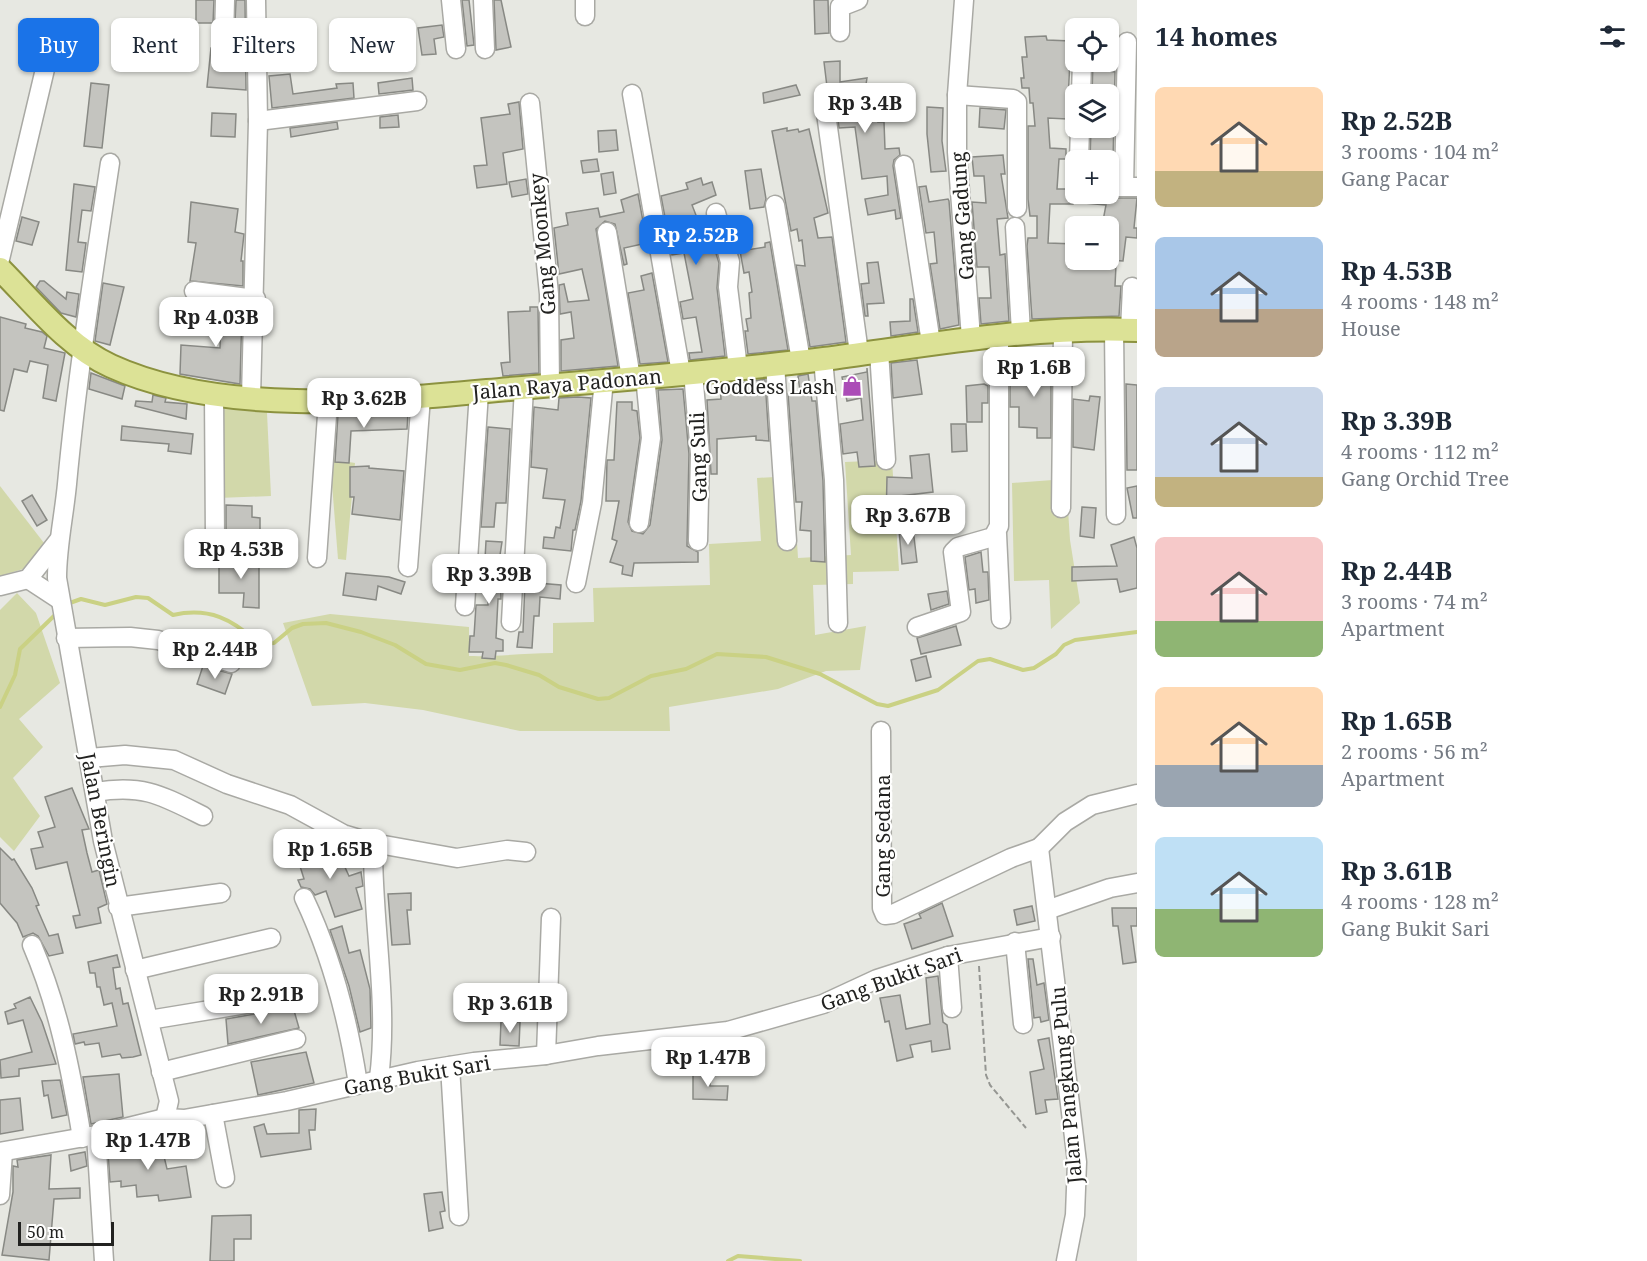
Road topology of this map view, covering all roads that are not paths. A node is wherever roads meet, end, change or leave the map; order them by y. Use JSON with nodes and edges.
{"nodes":[{"id":1,"x":225,"y":0,"type":"edge"},
{"id":2,"x":256,"y":0,"type":"edge"},
{"id":3,"x":451,"y":0,"type":"edge"},
{"id":4,"x":483,"y":0,"type":"edge"},
{"id":5,"x":858,"y":0,"type":"edge"},
{"id":6,"x":964,"y":0,"type":"edge"},
{"id":7,"x":225,"y":18,"type":"edge"},
{"id":8,"x":840,"y":32,"type":"dead end"},
{"id":9,"x":1127,"y":42,"type":"dead end"},
{"id":10,"x":456,"y":49,"type":"dead end"},
{"id":11,"x":485,"y":49,"type":"dead end"},
{"id":12,"x":44,"y":72,"type":"edge"},
{"id":13,"x":632,"y":94,"type":"dead end"},
{"id":14,"x":957,"y":95,"type":"junction"},
{"id":15,"x":417,"y":101,"type":"dead end"},
{"id":16,"x":530,"y":103,"type":"dead end"},
{"id":17,"x":825,"y":106,"type":"dead end"},
{"id":18,"x":258,"y":121,"type":"junction"},
{"id":19,"x":110,"y":163,"type":"dead end"},
{"id":20,"x":904,"y":165,"type":"dead end"},
{"id":21,"x":1123,"y":187,"type":"edge"},
{"id":22,"x":775,"y":205,"type":"dead end"},
{"id":23,"x":1017,"y":208,"type":"dead end"},
{"id":24,"x":716,"y":213,"type":"dead end"},
{"id":25,"x":1015,"y":227,"type":"dead end"},
{"id":26,"x":607,"y":232,"type":"dead end"},
{"id":27,"x":0,"y":260,"type":"edge"},
{"id":28,"x":0,"y":269,"type":"edge"},
{"id":29,"x":1132,"y":287,"type":"dead end"},
{"id":30,"x":194,"y":291,"type":"dead end"},
{"id":31,"x":256,"y":299,"type":"junction"},
{"id":32,"x":1063,"y":330,"type":"junction"},
{"id":33,"x":1127,"y":330,"type":"edge"},
{"id":34,"x":1022,"y":332,"type":"junction"},
{"id":35,"x":999,"y":335,"type":"junction"},
{"id":36,"x":971,"y":338,"type":"junction"},
{"id":37,"x":931,"y":343,"type":"junction"},
{"id":38,"x":82,"y":350,"type":"junction"},
{"id":39,"x":869,"y":352,"type":"junction"},
{"id":40,"x":812,"y":360,"type":"junction"},
{"id":41,"x":775,"y":364,"type":"junction"},
{"id":42,"x":738,"y":368,"type":"junction"},
{"id":43,"x":687,"y":373,"type":"junction"},
{"id":44,"x":638,"y":377,"type":"junction"},
{"id":45,"x":604,"y":380,"type":"junction"},
{"id":46,"x":550,"y":385,"type":"junction"},
{"id":47,"x":524,"y":388,"type":"junction"},
{"id":48,"x":478,"y":392,"type":"junction"},
{"id":49,"x":214,"y":393,"type":"junction"},
{"id":50,"x":422,"y":397,"type":"junction"},
{"id":51,"x":251,"y":398,"type":"junction"},
{"id":52,"x":328,"y":400,"type":"junction"},
{"id":53,"x":886,"y":460,"type":"dead end"},
{"id":54,"x":1061,"y":508,"type":"dead end"},
{"id":55,"x":1116,"y":515,"type":"dead end"},
{"id":56,"x":639,"y":523,"type":"dead end"},
{"id":57,"x":997,"y":534,"type":"junction"},
{"id":58,"x":58,"y":541,"type":"junction"},
{"id":59,"x":215,"y":541,"type":"dead end"},
{"id":60,"x":698,"y":541,"type":"dead end"},
{"id":61,"x":787,"y":541,"type":"dead end"},
{"id":62,"x":317,"y":558,"type":"dead end"},
{"id":63,"x":408,"y":567,"type":"dead end"},
{"id":64,"x":28,"y":579,"type":"junction"},
{"id":65,"x":576,"y":583,"type":"dead end"},
{"id":66,"x":0,"y":586,"type":"edge"},
{"id":67,"x":60,"y":600,"type":"junction"},
{"id":68,"x":465,"y":606,"type":"dead end"},
{"id":69,"x":1001,"y":619,"type":"dead end"},
{"id":70,"x":511,"y":622,"type":"dead end"},
{"id":71,"x":838,"y":623,"type":"dead end"},
{"id":72,"x":917,"y":627,"type":"dead end"},
{"id":73,"x":66,"y":638,"type":"junction"},
{"id":74,"x":231,"y":663,"type":"dead end"},
{"id":75,"x":882,"y":732,"type":"dead end"},
{"id":76,"x":89,"y":758,"type":"junction"},
{"id":77,"x":95,"y":792,"type":"junction"},
{"id":78,"x":1137,"y":794,"type":"edge"},
{"id":79,"x":203,"y":816,"type":"dead end"},
{"id":80,"x":373,"y":843,"type":"junction"},
{"id":81,"x":1039,"y":848,"type":"junction"},
{"id":82,"x":526,"y":852,"type":"dead end"},
{"id":83,"x":1137,"y":883,"type":"edge"},
{"id":84,"x":221,"y":893,"type":"dead end"},
{"id":85,"x":304,"y":898,"type":"dead end"},
{"id":86,"x":118,"y":907,"type":"junction"},
{"id":87,"x":1047,"y":910,"type":"junction"},
{"id":88,"x":551,"y":918,"type":"dead end"},
{"id":89,"x":1051,"y":937,"type":"junction"},
{"id":90,"x":271,"y":938,"type":"dead end"},
{"id":91,"x":1015,"y":942,"type":"junction"},
{"id":92,"x":32,"y":945,"type":"dead end"},
{"id":93,"x":948,"y":956,"type":"junction"},
{"id":94,"x":135,"y":970,"type":"junction"},
{"id":95,"x":259,"y":1002,"type":"dead end"},
{"id":96,"x":952,"y":1008,"type":"dead end"},
{"id":97,"x":149,"y":1020,"type":"junction"},
{"id":98,"x":1023,"y":1024,"type":"dead end"},
{"id":99,"x":296,"y":1039,"type":"dead end"},
{"id":100,"x":546,"y":1055,"type":"junction"},
{"id":101,"x":450,"y":1066,"type":"junction"},
{"id":102,"x":161,"y":1072,"type":"junction"},
{"id":103,"x":379,"y":1078,"type":"junction"},
{"id":104,"x":358,"y":1084,"type":"junction"},
{"id":105,"x":213,"y":1114,"type":"junction"},
{"id":106,"x":165,"y":1118,"type":"junction"},
{"id":107,"x":89,"y":1136,"type":"junction"},
{"id":108,"x":2,"y":1152,"type":"edge"},
{"id":109,"x":225,"y":1178,"type":"dead end"},
{"id":110,"x":0,"y":1195,"type":"edge"},
{"id":111,"x":459,"y":1216,"type":"dead end"},
{"id":112,"x":104,"y":1261,"type":"edge"},
{"id":113,"x":1066,"y":1261,"type":"edge"}],
"edges":[{"from":1,"to":7,"type":"street"},
{"from":2,"to":18,"type":"street"},
{"from":3,"to":10,"type":"street"},
{"from":4,"to":11,"type":"street"},
{"from":5,"to":8,"type":"street"},
{"from":6,"to":14,"type":"street","name":"Gang Gadung"},
{"from":9,"to":21,"type":"street"},
{"from":12,"to":27,"type":"street"},
{"from":13,"to":43,"type":"street","name":"Gang Suli"},
{"from":14,"to":23,"type":"street"},
{"from":14,"to":36,"type":"street","name":"Gang Gadung"},
{"from":15,"to":18,"type":"street"},
{"from":16,"to":46,"type":"street","name":"Gang Moonkey"},
{"from":17,"to":39,"type":"street"},
{"from":18,"to":31,"type":"street"},
{"from":19,"to":38,"type":"street","name":"Jalan Beringin"},
{"from":20,"to":37,"type":"street"},
{"from":22,"to":40,"type":"street"},
{"from":24,"to":42,"type":"street"},
{"from":25,"to":34,"type":"street"},
{"from":26,"to":44,"type":"street"},
{"from":28,"to":38,"type":"main road","name":"Jalan Raya Padonan"},
{"from":29,"to":33,"type":"street"},
{"from":30,"to":31,"type":"street"},
{"from":31,"to":51,"type":"street"},
{"from":32,"to":33,"type":"main road","name":"Jalan Raya Padonan"},
{"from":32,"to":34,"type":"main road","name":"Jalan Raya Padonan"},
{"from":32,"to":54,"type":"street"},
{"from":33,"to":55,"type":"street"},
{"from":34,"to":35,"type":"main road","name":"Jalan Raya Padonan"},
{"from":35,"to":36,"type":"main road","name":"Jalan Raya Padonan"},
{"from":35,"to":57,"type":"street"},
{"from":36,"to":37,"type":"main road","name":"Jalan Raya Padonan"},
{"from":37,"to":39,"type":"main road","name":"Jalan Raya Padonan"},
{"from":38,"to":49,"type":"main road","name":"Jalan Raya Padonan"},
{"from":38,"to":58,"type":"street","name":"Jalan Beringin"},
{"from":39,"to":40,"type":"main road","name":"Jalan Raya Padonan"},
{"from":39,"to":53,"type":"street"},
{"from":40,"to":41,"type":"main road","name":"Jalan Raya Padonan"},
{"from":40,"to":71,"type":"street"},
{"from":41,"to":42,"type":"main road","name":"Jalan Raya Padonan"},
{"from":41,"to":61,"type":"street"},
{"from":42,"to":43,"type":"main road","name":"Jalan Raya Padonan"},
{"from":43,"to":44,"type":"main road","name":"Jalan Raya Padonan"},
{"from":43,"to":60,"type":"street","name":"Gang Suli"},
{"from":44,"to":45,"type":"main road","name":"Jalan Raya Padonan"},
{"from":44,"to":56,"type":"street"},
{"from":45,"to":46,"type":"main road","name":"Jalan Raya Padonan"},
{"from":45,"to":65,"type":"street"},
{"from":46,"to":47,"type":"main road","name":"Jalan Raya Padonan"},
{"from":47,"to":48,"type":"main road","name":"Jalan Raya Padonan"},
{"from":47,"to":70,"type":"street"},
{"from":48,"to":50,"type":"main road","name":"Jalan Raya Padonan"},
{"from":48,"to":68,"type":"street"},
{"from":49,"to":51,"type":"main road","name":"Jalan Raya Padonan"},
{"from":49,"to":59,"type":"street"},
{"from":50,"to":52,"type":"main road","name":"Jalan Raya Padonan"},
{"from":50,"to":63,"type":"street"},
{"from":51,"to":52,"type":"main road","name":"Jalan Raya Padonan"},
{"from":52,"to":62,"type":"street"},
{"from":57,"to":69,"type":"street"},
{"from":57,"to":72,"type":"street"},
{"from":58,"to":64,"type":"street"},
{"from":58,"to":67,"type":"street","name":"Jalan Beringin"},
{"from":64,"to":66,"type":"street"},
{"from":64,"to":67,"type":"street"},
{"from":67,"to":73,"type":"street","name":"Jalan Beringin"},
{"from":73,"to":74,"type":"street"},
{"from":73,"to":76,"type":"street","name":"Jalan Beringin"},
{"from":75,"to":81,"type":"street","name":"Gang Sedana"},
{"from":76,"to":77,"type":"street","name":"Jalan Beringin"},
{"from":76,"to":80,"type":"street"},
{"from":77,"to":79,"type":"street"},
{"from":77,"to":86,"type":"street","name":"Jalan Beringin"},
{"from":78,"to":81,"type":"street"},
{"from":80,"to":82,"type":"street"},
{"from":80,"to":103,"type":"street"},
{"from":81,"to":87,"type":"street","name":"Jalan Pangkung Pulu"},
{"from":83,"to":87,"type":"street"},
{"from":84,"to":86,"type":"street"},
{"from":85,"to":104,"type":"street"},
{"from":86,"to":94,"type":"street","name":"Jalan Beringin"},
{"from":87,"to":89,"type":"street","name":"Jalan Pangkung Pulu"},
{"from":88,"to":100,"type":"street"},
{"from":89,"to":91,"type":"street","name":"Gang Bukit Sari"},
{"from":89,"to":113,"type":"street","name":"Jalan Pangkung Pulu"},
{"from":90,"to":94,"type":"street"},
{"from":91,"to":93,"type":"street","name":"Gang Bukit Sari"},
{"from":91,"to":98,"type":"street"},
{"from":92,"to":107,"type":"street"},
{"from":93,"to":96,"type":"street"},
{"from":93,"to":100,"type":"street","name":"Gang Bukit Sari"},
{"from":94,"to":97,"type":"street","name":"Jalan Beringin"},
{"from":95,"to":97,"type":"street"},
{"from":97,"to":102,"type":"street","name":"Jalan Beringin"},
{"from":99,"to":102,"type":"street"},
{"from":100,"to":101,"type":"street","name":"Gang Bukit Sari"},
{"from":101,"to":103,"type":"street","name":"Gang Bukit Sari"},
{"from":101,"to":111,"type":"street"},
{"from":102,"to":106,"type":"street","name":"Jalan Beringin"},
{"from":103,"to":104,"type":"street","name":"Gang Bukit Sari"},
{"from":104,"to":105,"type":"street","name":"Gang Bukit Sari"},
{"from":105,"to":106,"type":"street","name":"Gang Bukit Sari"},
{"from":105,"to":109,"type":"street"},
{"from":106,"to":107,"type":"street"},
{"from":107,"to":108,"type":"street"},
{"from":107,"to":112,"type":"street"},
{"from":108,"to":110,"type":"street"}]}
